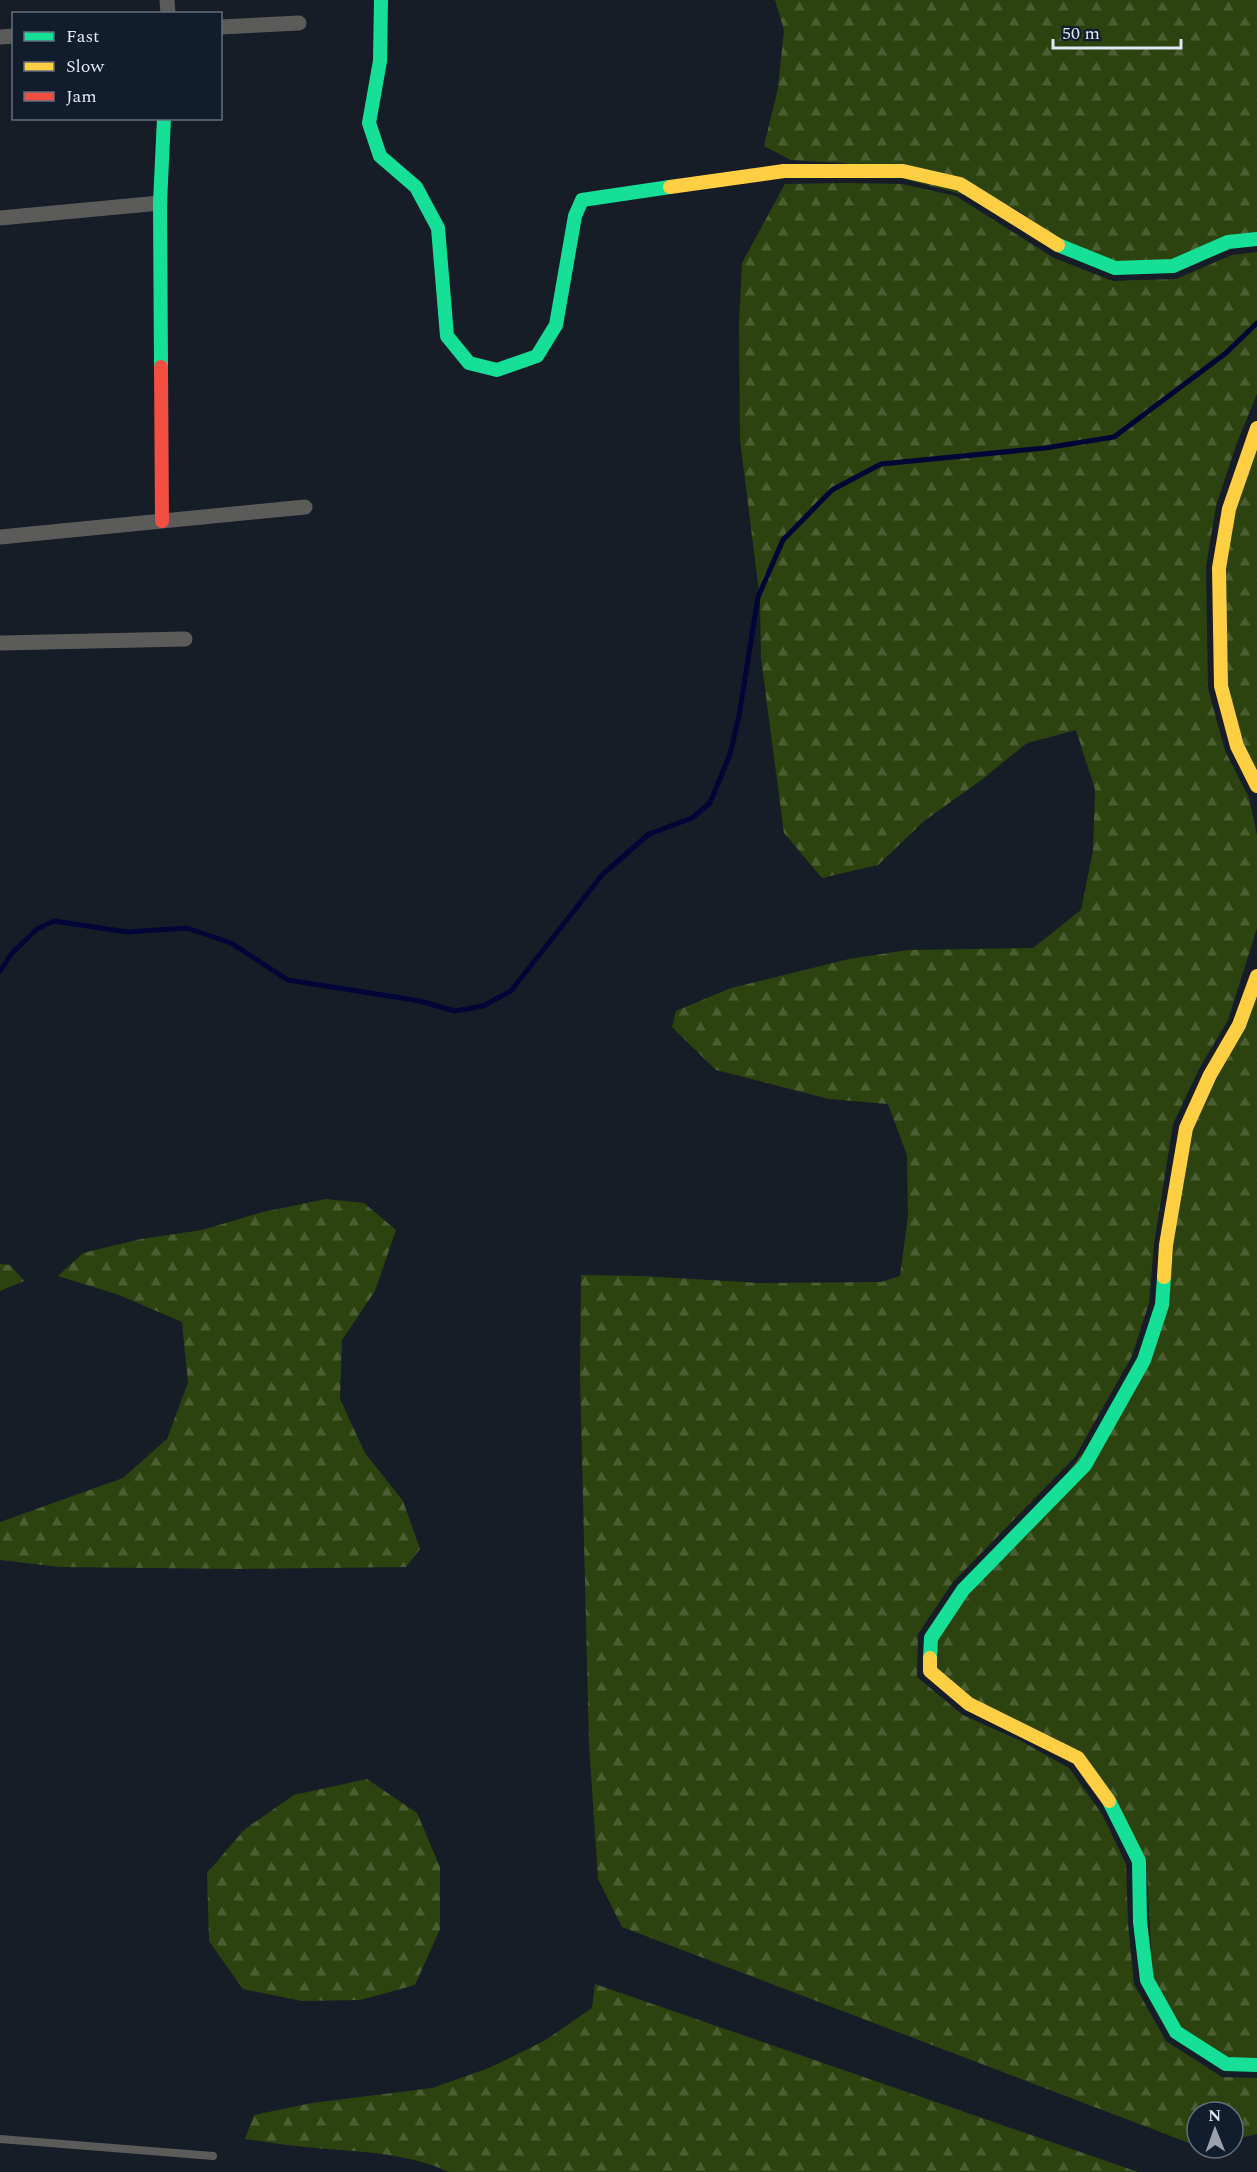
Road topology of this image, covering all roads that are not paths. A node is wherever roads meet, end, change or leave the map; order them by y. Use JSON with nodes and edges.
{"nodes":[{"id":1,"x":381,"y":0,"type":"edge"},
{"id":2,"x":299,"y":23,"type":"dead end"},
{"id":3,"x":222,"y":27,"type":"edge"},
{"id":4,"x":164,"y":120,"type":"edge"},
{"id":5,"x":160,"y":203,"type":"junction"},
{"id":6,"x":0,"y":218,"type":"edge"},
{"id":7,"x":1257,"y":239,"type":"edge"},
{"id":8,"x":1257,"y":428,"type":"edge"},
{"id":9,"x":305,"y":507,"type":"dead end"},
{"id":10,"x":162,"y":521,"type":"junction"},
{"id":11,"x":0,"y":537,"type":"edge"},
{"id":12,"x":185,"y":639,"type":"dead end"},
{"id":13,"x":0,"y":643,"type":"edge"},
{"id":14,"x":1257,"y":786,"type":"edge"},
{"id":15,"x":1257,"y":976,"type":"edge"},
{"id":16,"x":1257,"y":2065,"type":"edge"},
{"id":17,"x":0,"y":2139,"type":"edge"},
{"id":18,"x":213,"y":2156,"type":"dead end"}],
"edges":[{"from":1,"to":7,"type":"street"},
{"from":2,"to":3,"type":"street"},
{"from":4,"to":5,"type":"street"},
{"from":5,"to":6,"type":"street"},
{"from":5,"to":10,"type":"street"},
{"from":8,"to":14,"type":"street"},
{"from":9,"to":10,"type":"street"},
{"from":10,"to":11,"type":"street"},
{"from":12,"to":13,"type":"street"},
{"from":15,"to":16,"type":"street"},
{"from":17,"to":18,"type":"lane"}]}
